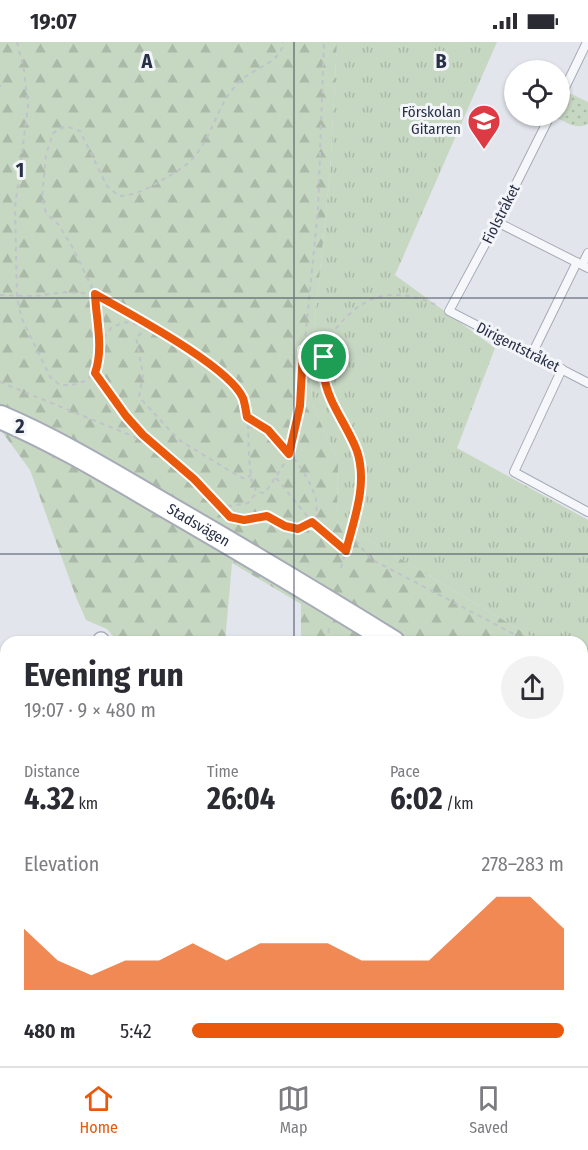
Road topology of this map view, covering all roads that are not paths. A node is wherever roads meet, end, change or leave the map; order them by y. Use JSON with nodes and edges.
{"nodes":[{"id":1,"x":587,"y":42,"type":"edge"},
{"id":2,"x":570,"y":77,"type":"edge"},
{"id":3,"x":545,"y":126,"type":"edge"},
{"id":4,"x":497,"y":222,"type":"junction"},
{"id":5,"x":588,"y":253,"type":"edge"},
{"id":6,"x":582,"y":265,"type":"edge"},
{"id":7,"x":449,"y":311,"type":"joint"},
{"id":8,"x":532,"y":354,"type":"junction"},
{"id":9,"x":562,"y":369,"type":"junction"},
{"id":10,"x":588,"y":383,"type":"edge"},
{"id":11,"x":0,"y":417,"type":"edge"},
{"id":12,"x":588,"y":512,"type":"edge"},
{"id":13,"x":383,"y":636,"type":"edge"}],
"edges":[{"from":1,"to":2,"type":"lane"},
{"from":3,"to":4,"type":"lane","name":"Fiolstråket"},
{"from":4,"to":6,"type":"lane"},
{"from":4,"to":7,"type":"lane","name":"Fiolstråket"},
{"from":5,"to":6,"type":"lane"},
{"from":6,"to":8,"type":"lane"},
{"from":7,"to":8,"type":"lane","name":"Dirigentstråket"},
{"from":8,"to":9,"type":"lane","name":"Dirigentstråket"},
{"from":9,"to":10,"type":"lane","name":"Dirigentstråket"},
{"from":9,"to":12,"type":"lane"},
{"from":11,"to":13,"type":"main road","name":"Stadsvägen"}]}
